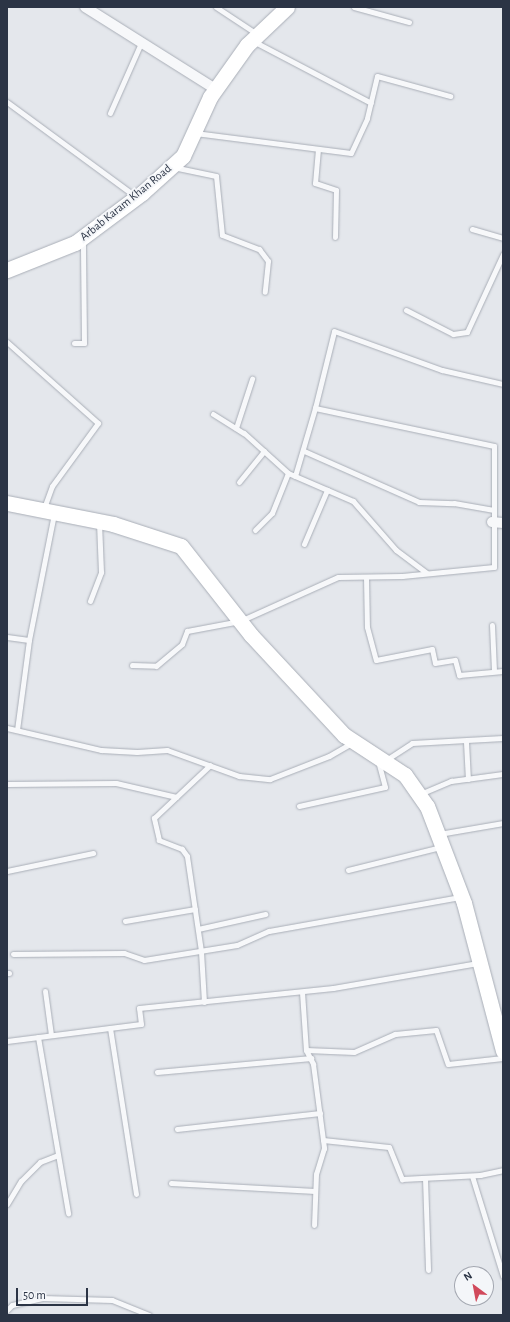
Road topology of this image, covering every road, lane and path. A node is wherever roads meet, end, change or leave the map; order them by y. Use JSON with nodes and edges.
{"nodes":[{"id":1,"x":85,"y":7,"type":"edge"},
{"id":2,"x":216,"y":7,"type":"edge"},
{"id":3,"x":354,"y":7,"type":"edge"},
{"id":4,"x":282,"y":8,"type":"edge"},
{"id":5,"x":409,"y":22,"type":"dead end"},
{"id":6,"x":256,"y":38,"type":"junction"},
{"id":7,"x":141,"y":43,"type":"junction"},
{"id":8,"x":216,"y":89,"type":"junction"},
{"id":9,"x":450,"y":96,"type":"dead end"},
{"id":10,"x":7,"y":102,"type":"edge"},
{"id":11,"x":371,"y":103,"type":"junction"},
{"id":12,"x":110,"y":112,"type":"dead end"},
{"id":13,"x":194,"y":133,"type":"junction"},
{"id":14,"x":318,"y":149,"type":"junction"},
{"id":15,"x":171,"y":167,"type":"junction"},
{"id":16,"x":136,"y":197,"type":"junction"},
{"id":17,"x":472,"y":229,"type":"dead end"},
{"id":18,"x":335,"y":237,"type":"dead end"},
{"id":19,"x":83,"y":238,"type":"junction"},
{"id":20,"x":503,"y":238,"type":"edge"},
{"id":21,"x":503,"y":254,"type":"edge"},
{"id":22,"x":7,"y":270,"type":"edge"},
{"id":23,"x":265,"y":292,"type":"dead end"},
{"id":24,"x":406,"y":310,"type":"dead end"},
{"id":25,"x":7,"y":342,"type":"edge"},
{"id":26,"x":74,"y":343,"type":"dead end"},
{"id":27,"x":252,"y":379,"type":"dead end"},
{"id":28,"x":503,"y":384,"type":"edge"},
{"id":29,"x":315,"y":408,"type":"junction"},
{"id":30,"x":213,"y":414,"type":"dead end"},
{"id":31,"x":236,"y":428,"type":"junction"},
{"id":32,"x":264,"y":451,"type":"junction"},
{"id":33,"x":304,"y":451,"type":"junction"},
{"id":34,"x":288,"y":473,"type":"junction"},
{"id":35,"x":295,"y":476,"type":"junction"},
{"id":36,"x":239,"y":482,"type":"dead end"},
{"id":37,"x":327,"y":490,"type":"junction"},
{"id":38,"x":7,"y":503,"type":"edge"},
{"id":39,"x":49,"y":510,"type":"junction"},
{"id":40,"x":492,"y":510,"type":"junction"},
{"id":41,"x":98,"y":521,"type":"junction"},
{"id":42,"x":492,"y":522,"type":"junction"},
{"id":43,"x":503,"y":524,"type":"edge"},
{"id":44,"x":255,"y":530,"type":"dead end"},
{"id":45,"x":304,"y":544,"type":"dead end"},
{"id":46,"x":426,"y":574,"type":"junction"},
{"id":47,"x":366,"y":577,"type":"junction"},
{"id":48,"x":90,"y":601,"type":"dead end"},
{"id":49,"x":240,"y":621,"type":"junction"},
{"id":50,"x":492,"y":625,"type":"dead end"},
{"id":51,"x":7,"y":637,"type":"edge"},
{"id":52,"x":29,"y":640,"type":"junction"},
{"id":53,"x":132,"y":665,"type":"dead end"},
{"id":54,"x":494,"y":670,"type":"junction"},
{"id":55,"x":503,"y":670,"type":"edge"},
{"id":56,"x":7,"y":728,"type":"edge"},
{"id":57,"x":17,"y":730,"type":"junction"},
{"id":58,"x":503,"y":738,"type":"edge"},
{"id":59,"x":354,"y":742,"type":"junction"},
{"id":60,"x":466,"y":742,"type":"junction"},
{"id":61,"x":380,"y":760,"type":"junction"},
{"id":62,"x":210,"y":765,"type":"junction"},
{"id":63,"x":503,"y":774,"type":"edge"},
{"id":64,"x":468,"y":779,"type":"junction"},
{"id":65,"x":7,"y":784,"type":"edge"},
{"id":66,"x":419,"y":794,"type":"junction"},
{"id":67,"x":176,"y":797,"type":"junction"},
{"id":68,"x":299,"y":806,"type":"dead end"},
{"id":69,"x":503,"y":823,"type":"edge"},
{"id":70,"x":440,"y":840,"type":"junction"},
{"id":71,"x":93,"y":853,"type":"dead end"},
{"id":72,"x":348,"y":870,"type":"dead end"},
{"id":73,"x":7,"y":872,"type":"edge"},
{"id":74,"x":461,"y":897,"type":"junction"},
{"id":75,"x":195,"y":909,"type":"junction"},
{"id":76,"x":265,"y":914,"type":"dead end"},
{"id":77,"x":126,"y":921,"type":"dead end"},
{"id":78,"x":198,"y":929,"type":"junction"},
{"id":79,"x":201,"y":951,"type":"junction"},
{"id":80,"x":13,"y":954,"type":"dead end"},
{"id":81,"x":479,"y":963,"type":"junction"},
{"id":82,"x":45,"y":991,"type":"dead end"},
{"id":83,"x":302,"y":992,"type":"junction"},
{"id":84,"x":204,"y":1002,"type":"junction"},
{"id":85,"x":110,"y":1028,"type":"junction"},
{"id":86,"x":51,"y":1036,"type":"junction"},
{"id":87,"x":38,"y":1037,"type":"junction"},
{"id":88,"x":7,"y":1041,"type":"edge"},
{"id":89,"x":306,"y":1050,"type":"junction"},
{"id":90,"x":503,"y":1050,"type":"edge"},
{"id":91,"x":311,"y":1058,"type":"junction"},
{"id":92,"x":157,"y":1072,"type":"dead end"},
{"id":93,"x":320,"y":1113,"type":"junction"},
{"id":94,"x":177,"y":1129,"type":"dead end"},
{"id":95,"x":323,"y":1140,"type":"junction"},
{"id":96,"x":58,"y":1154,"type":"junction"},
{"id":97,"x":503,"y":1170,"type":"edge"},
{"id":98,"x":472,"y":1176,"type":"junction"},
{"id":99,"x":425,"y":1178,"type":"junction"},
{"id":100,"x":171,"y":1183,"type":"dead end"},
{"id":101,"x":314,"y":1191,"type":"junction"},
{"id":102,"x":136,"y":1194,"type":"dead end"},
{"id":103,"x":7,"y":1204,"type":"edge"},
{"id":104,"x":68,"y":1213,"type":"dead end"},
{"id":105,"x":314,"y":1225,"type":"dead end"},
{"id":106,"x":428,"y":1270,"type":"dead end"},
{"id":107,"x":503,"y":1276,"type":"edge"},
{"id":108,"x":7,"y":1310,"type":"edge"},
{"id":109,"x":148,"y":1315,"type":"edge"}],
"edges":[{"from":1,"to":7,"type":"street"},
{"from":2,"to":6,"type":"lane"},
{"from":3,"to":5,"type":"lane"},
{"from":4,"to":6,"type":"street","name":"Arbab Karam Khan Road"},
{"from":6,"to":8,"type":"street","name":"Arbab Karam Khan Road"},
{"from":6,"to":11,"type":"lane"},
{"from":7,"to":8,"type":"street"},
{"from":7,"to":12,"type":"lane"},
{"from":8,"to":13,"type":"street","name":"Arbab Karam Khan Road"},
{"from":9,"to":11,"type":"lane"},
{"from":10,"to":16,"type":"lane"},
{"from":11,"to":14,"type":"lane"},
{"from":13,"to":14,"type":"lane"},
{"from":13,"to":15,"type":"street","name":"Arbab Karam Khan Road"},
{"from":14,"to":18,"type":"lane"},
{"from":15,"to":16,"type":"street","name":"Arbab Karam Khan Road"},
{"from":15,"to":23,"type":"lane"},
{"from":16,"to":19,"type":"street","name":"Arbab Karam Khan Road"},
{"from":17,"to":20,"type":"lane"},
{"from":19,"to":22,"type":"street","name":"Arbab Karam Khan Road"},
{"from":19,"to":26,"type":"lane"},
{"from":21,"to":24,"type":"lane"},
{"from":25,"to":39,"type":"lane"},
{"from":27,"to":31,"type":"lane"},
{"from":28,"to":29,"type":"lane"},
{"from":29,"to":33,"type":"lane"},
{"from":29,"to":40,"type":"lane"},
{"from":30,"to":31,"type":"lane"},
{"from":31,"to":32,"type":"lane"},
{"from":32,"to":34,"type":"lane"},
{"from":32,"to":36,"type":"lane"},
{"from":33,"to":35,"type":"lane"},
{"from":33,"to":40,"type":"lane"},
{"from":34,"to":35,"type":"lane"},
{"from":34,"to":44,"type":"lane"},
{"from":35,"to":37,"type":"lane"},
{"from":37,"to":45,"type":"lane"},
{"from":37,"to":46,"type":"lane"},
{"from":38,"to":39,"type":"street"},
{"from":39,"to":41,"type":"street"},
{"from":39,"to":52,"type":"lane"},
{"from":40,"to":42,"type":"lane"},
{"from":41,"to":48,"type":"lane"},
{"from":41,"to":49,"type":"street"},
{"from":42,"to":43,"type":"street"},
{"from":42,"to":46,"type":"lane"},
{"from":46,"to":47,"type":"lane"},
{"from":47,"to":49,"type":"lane"},
{"from":47,"to":54,"type":"lane"},
{"from":49,"to":53,"type":"lane"},
{"from":49,"to":59,"type":"street"},
{"from":50,"to":54,"type":"lane"},
{"from":51,"to":52,"type":"lane"},
{"from":52,"to":57,"type":"lane"},
{"from":54,"to":55,"type":"lane"},
{"from":56,"to":57,"type":"lane"},
{"from":57,"to":62,"type":"lane"},
{"from":58,"to":60,"type":"lane"},
{"from":59,"to":61,"type":"street"},
{"from":59,"to":62,"type":"lane"},
{"from":60,"to":61,"type":"lane"},
{"from":60,"to":64,"type":"lane"},
{"from":61,"to":66,"type":"street"},
{"from":61,"to":68,"type":"lane"},
{"from":62,"to":67,"type":"lane"},
{"from":63,"to":64,"type":"lane"},
{"from":64,"to":66,"type":"lane"},
{"from":65,"to":67,"type":"lane"},
{"from":66,"to":70,"type":"street"},
{"from":67,"to":75,"type":"lane"},
{"from":69,"to":70,"type":"lane"},
{"from":70,"to":72,"type":"lane"},
{"from":70,"to":74,"type":"street"},
{"from":71,"to":73,"type":"lane"},
{"from":74,"to":79,"type":"lane"},
{"from":74,"to":81,"type":"street"},
{"from":75,"to":77,"type":"lane"},
{"from":75,"to":78,"type":"lane"},
{"from":76,"to":78,"type":"lane"},
{"from":78,"to":79,"type":"lane"},
{"from":79,"to":80,"type":"lane"},
{"from":79,"to":84,"type":"lane"},
{"from":81,"to":83,"type":"lane"},
{"from":81,"to":90,"type":"street"},
{"from":82,"to":86,"type":"lane"},
{"from":83,"to":84,"type":"lane"},
{"from":83,"to":89,"type":"lane"},
{"from":84,"to":85,"type":"lane"},
{"from":85,"to":86,"type":"lane"},
{"from":85,"to":102,"type":"lane"},
{"from":86,"to":87,"type":"lane"},
{"from":87,"to":88,"type":"lane"},
{"from":87,"to":96,"type":"lane"},
{"from":89,"to":90,"type":"lane"},
{"from":89,"to":91,"type":"lane"},
{"from":91,"to":92,"type":"lane"},
{"from":91,"to":93,"type":"lane"},
{"from":93,"to":94,"type":"lane"},
{"from":93,"to":95,"type":"lane"},
{"from":95,"to":99,"type":"lane"},
{"from":95,"to":101,"type":"lane"},
{"from":96,"to":103,"type":"lane"},
{"from":96,"to":104,"type":"lane"},
{"from":97,"to":98,"type":"lane"},
{"from":98,"to":99,"type":"lane"},
{"from":98,"to":107,"type":"lane"},
{"from":99,"to":106,"type":"lane"},
{"from":100,"to":101,"type":"lane"},
{"from":101,"to":105,"type":"lane"},
{"from":108,"to":109,"type":"lane"}]}
